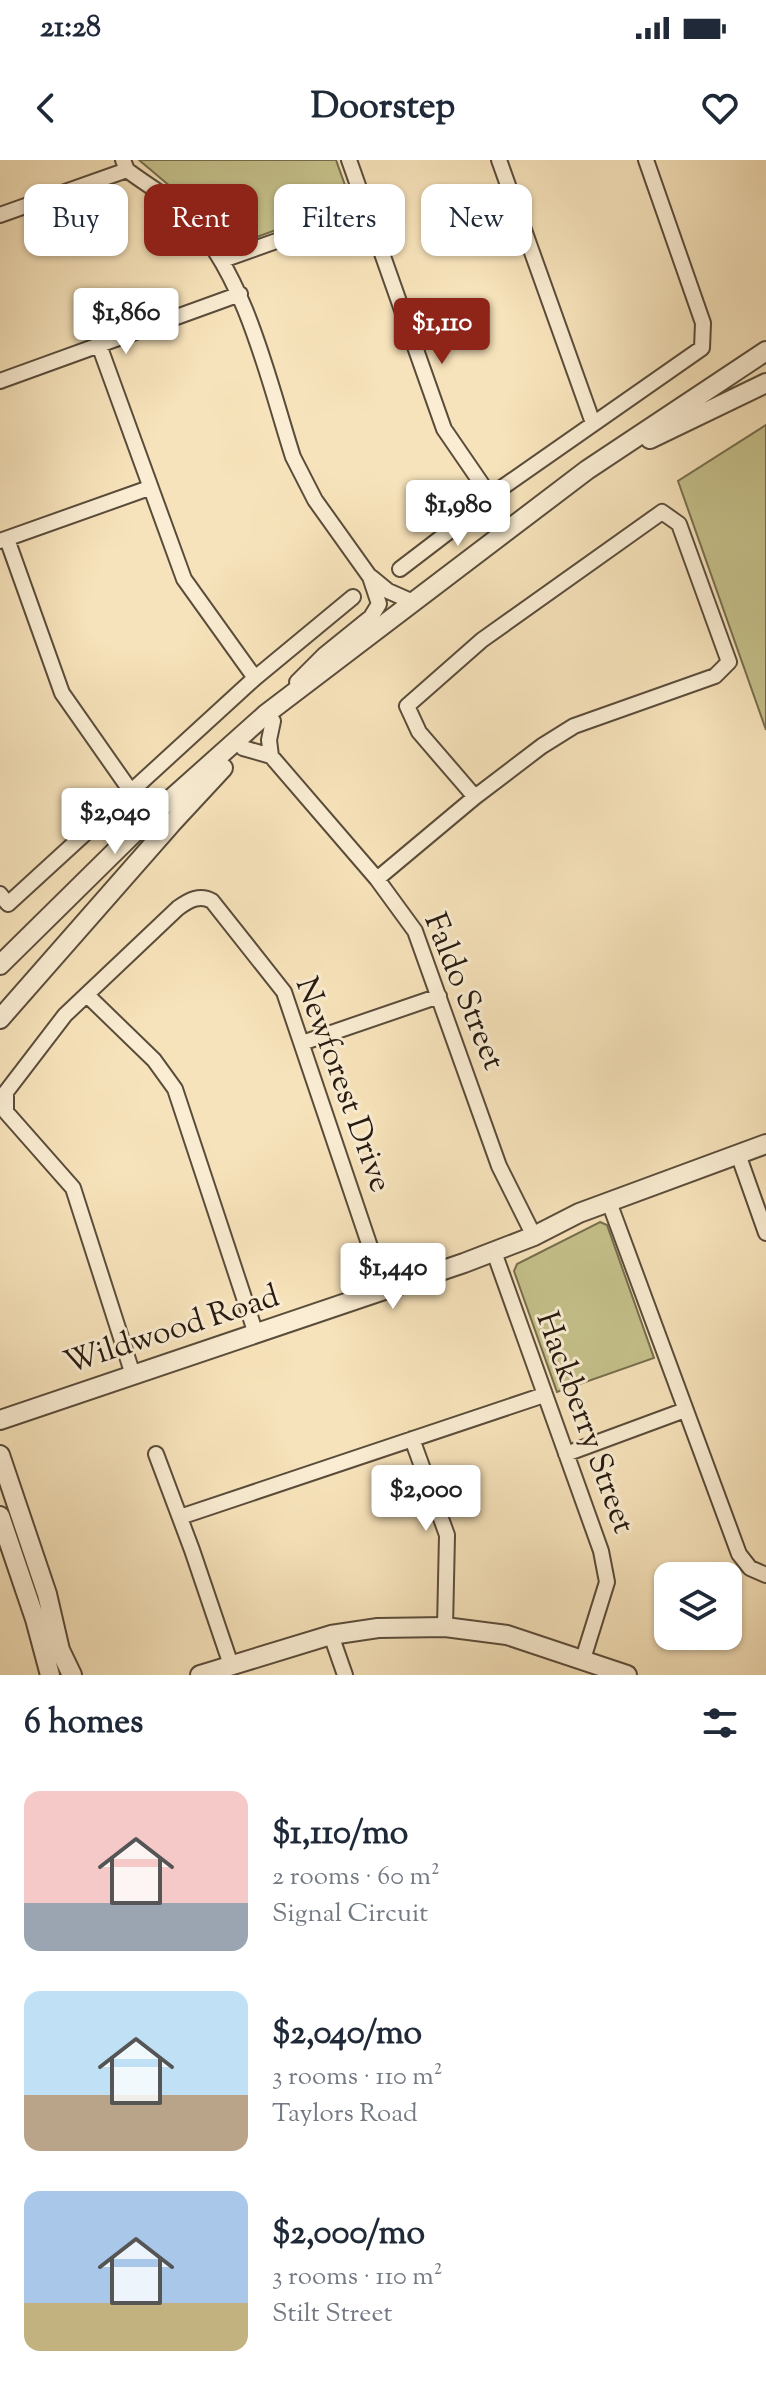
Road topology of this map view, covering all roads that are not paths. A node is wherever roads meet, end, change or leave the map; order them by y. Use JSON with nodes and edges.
{"nodes":[{"id":1,"x":349,"y":160,"type":"edge"},
{"id":2,"x":499,"y":160,"type":"edge"},
{"id":3,"x":646,"y":160,"type":"edge"},
{"id":4,"x":125,"y":165,"type":"edge"},
{"id":5,"x":357,"y":184,"type":"edge"},
{"id":6,"x":0,"y":215,"type":"edge"},
{"id":7,"x":274,"y":242,"type":"edge"},
{"id":8,"x":383,"y":256,"type":"edge"},
{"id":9,"x":223,"y":260,"type":"junction"},
{"id":10,"x":240,"y":294,"type":"junction"},
{"id":11,"x":99,"y":345,"type":"junction"},
{"id":12,"x":766,"y":351,"type":"edge"},
{"id":13,"x":0,"y":381,"type":"edge"},
{"id":14,"x":766,"y":383,"type":"edge"},
{"id":15,"x":593,"y":423,"type":"junction"},
{"id":16,"x":587,"y":470,"type":"junction"},
{"id":17,"x":149,"y":488,"type":"junction"},
{"id":18,"x":490,"y":496,"type":"junction"},
{"id":19,"x":3,"y":540,"type":"edge"},
{"id":20,"x":400,"y":569,"type":"dead end"},
{"id":21,"x":370,"y":577,"type":"junction"},
{"id":22,"x":353,"y":597,"type":"dead end"},
{"id":23,"x":413,"y":602,"type":"junction"},
{"id":24,"x":255,"y":678,"type":"junction"},
{"id":25,"x":270,"y":717,"type":"junction"},
{"id":26,"x":243,"y":748,"type":"junction"},
{"id":27,"x":271,"y":756,"type":"junction"},
{"id":28,"x":130,"y":790,"type":"junction"},
{"id":29,"x":475,"y":797,"type":"junction"},
{"id":30,"x":377,"y":879,"type":"junction"},
{"id":31,"x":3,"y":904,"type":"edge"},
{"id":32,"x":0,"y":965,"type":"edge"},
{"id":33,"x":87,"y":995,"type":"junction"},
{"id":34,"x":439,"y":996,"type":"junction"},
{"id":35,"x":17,"y":1002,"type":"junction"},
{"id":36,"x":0,"y":1019,"type":"edge"},
{"id":37,"x":0,"y":1030,"type":"edge"},
{"id":38,"x":302,"y":1043,"type":"junction"},
{"id":39,"x":766,"y":1144,"type":"edge"},
{"id":40,"x":738,"y":1154,"type":"junction"},
{"id":41,"x":609,"y":1202,"type":"junction"},
{"id":42,"x":766,"y":1233,"type":"edge"},
{"id":43,"x":534,"y":1236,"type":"junction"},
{"id":44,"x":494,"y":1252,"type":"junction"},
{"id":45,"x":385,"y":1291,"type":"junction"},
{"id":46,"x":256,"y":1334,"type":"junction"},
{"id":47,"x":133,"y":1375,"type":"junction"},
{"id":48,"x":544,"y":1395,"type":"junction"},
{"id":49,"x":685,"y":1410,"type":"junction"},
{"id":50,"x":0,"y":1420,"type":"edge"},
{"id":51,"x":412,"y":1439,"type":"junction"},
{"id":52,"x":156,"y":1454,"type":"dead end"},
{"id":53,"x":566,"y":1454,"type":"junction"},
{"id":54,"x":0,"y":1455,"type":"edge"},
{"id":55,"x":0,"y":1516,"type":"edge"},
{"id":56,"x":180,"y":1517,"type":"junction"},
{"id":57,"x":766,"y":1575,"type":"edge"},
{"id":58,"x":45,"y":1623,"type":"junction"},
{"id":59,"x":445,"y":1627,"type":"junction"},
{"id":60,"x":331,"y":1635,"type":"junction"},
{"id":61,"x":583,"y":1659,"type":"junction"},
{"id":62,"x":231,"y":1665,"type":"junction"},
{"id":63,"x":50,"y":1675,"type":"edge"},
{"id":64,"x":72,"y":1675,"type":"edge"},
{"id":65,"x":200,"y":1675,"type":"edge"},
{"id":66,"x":345,"y":1675,"type":"edge"},
{"id":67,"x":627,"y":1675,"type":"edge"}],
"edges":[{"from":1,"to":5,"type":"street"},
{"from":2,"to":15,"type":"street"},
{"from":3,"to":15,"type":"street"},
{"from":4,"to":6,"type":"street"},
{"from":4,"to":9,"type":"street"},
{"from":7,"to":9,"type":"street"},
{"from":8,"to":18,"type":"street"},
{"from":9,"to":10,"type":"street"},
{"from":10,"to":11,"type":"street"},
{"from":10,"to":21,"type":"street"},
{"from":11,"to":13,"type":"street"},
{"from":11,"to":17,"type":"street"},
{"from":12,"to":16,"type":"street"},
{"from":14,"to":16,"type":"street"},
{"from":15,"to":18,"type":"street"},
{"from":16,"to":23,"type":"street"},
{"from":17,"to":19,"type":"street"},
{"from":17,"to":24,"type":"street"},
{"from":18,"to":20,"type":"street"},
{"from":19,"to":28,"type":"street"},
{"from":21,"to":23,"type":"street"},
{"from":21,"to":25,"type":"street"},
{"from":22,"to":24,"type":"street"},
{"from":23,"to":25,"type":"street"},
{"from":24,"to":28,"type":"street"},
{"from":25,"to":26,"type":"street"},
{"from":25,"to":27,"type":"street"},
{"from":25,"to":32,"type":"street"},
{"from":26,"to":27,"type":"street"},
{"from":26,"to":35,"type":"street"},
{"from":27,"to":30,"type":"street","name":"Faldo Street"},
{"from":28,"to":31,"type":"street"},
{"from":29,"to":29,"type":"street"},
{"from":29,"to":30,"type":"street"},
{"from":30,"to":34,"type":"street","name":"Faldo Street"},
{"from":33,"to":38,"type":"street","name":"Newforest Drive"},
{"from":33,"to":46,"type":"street"},
{"from":33,"to":47,"type":"street","name":"Newforest Drive"},
{"from":34,"to":38,"type":"street"},
{"from":34,"to":43,"type":"street","name":"Faldo Street"},
{"from":35,"to":36,"type":"street"},
{"from":35,"to":37,"type":"street"},
{"from":38,"to":45,"type":"street","name":"Newforest Drive"},
{"from":39,"to":40,"type":"street","name":"Wildwood Road"},
{"from":40,"to":41,"type":"street","name":"Wildwood Road"},
{"from":40,"to":42,"type":"street"},
{"from":41,"to":43,"type":"street","name":"Wildwood Road"},
{"from":41,"to":49,"type":"street"},
{"from":43,"to":44,"type":"street","name":"Wildwood Road"},
{"from":44,"to":45,"type":"street","name":"Wildwood Road"},
{"from":44,"to":48,"type":"street","name":"Hackberry Street"},
{"from":45,"to":46,"type":"street","name":"Wildwood Road"},
{"from":46,"to":47,"type":"street","name":"Wildwood Road"},
{"from":47,"to":50,"type":"street","name":"Wildwood Road"},
{"from":48,"to":51,"type":"street"},
{"from":48,"to":53,"type":"street","name":"Hackberry Street"},
{"from":49,"to":53,"type":"street"},
{"from":49,"to":57,"type":"street"},
{"from":51,"to":56,"type":"street"},
{"from":51,"to":59,"type":"street"},
{"from":52,"to":56,"type":"street"},
{"from":53,"to":61,"type":"street","name":"Hackberry Street"},
{"from":54,"to":58,"type":"street"},
{"from":55,"to":58,"type":"street"},
{"from":56,"to":62,"type":"street"},
{"from":58,"to":63,"type":"street"},
{"from":58,"to":64,"type":"street"},
{"from":59,"to":60,"type":"street"},
{"from":59,"to":61,"type":"street"},
{"from":60,"to":62,"type":"street"},
{"from":60,"to":66,"type":"street"},
{"from":61,"to":67,"type":"street"},
{"from":62,"to":65,"type":"street"}]}
